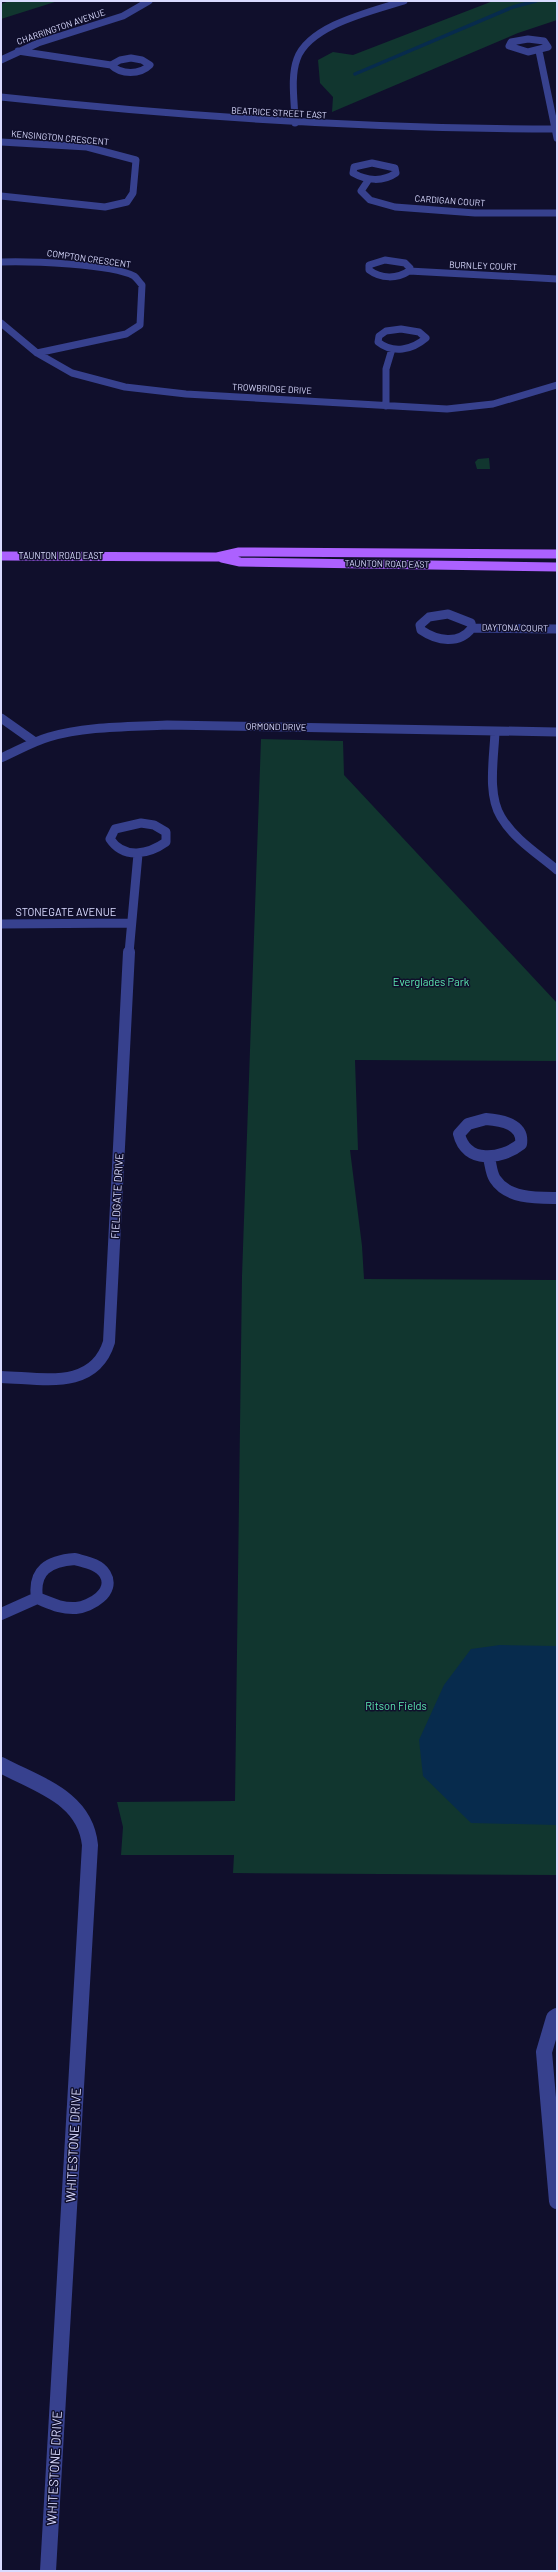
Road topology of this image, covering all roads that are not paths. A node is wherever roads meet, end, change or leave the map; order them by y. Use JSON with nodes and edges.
{"nodes":[{"id":1,"x":149,"y":1,"type":"edge"},
{"id":2,"x":404,"y":1,"type":"edge"},
{"id":3,"x":18,"y":51,"type":"junction"},
{"id":4,"x":539,"y":51,"type":"junction"},
{"id":5,"x":1,"y":60,"type":"edge"},
{"id":6,"x":111,"y":65,"type":"junction"},
{"id":7,"x":1,"y":97,"type":"edge"},
{"id":8,"x":295,"y":123,"type":"junction"},
{"id":9,"x":556,"y":129,"type":"edge"},
{"id":10,"x":557,"y":138,"type":"edge"},
{"id":11,"x":1,"y":142,"type":"edge"},
{"id":12,"x":369,"y":179,"type":"junction"},
{"id":13,"x":1,"y":196,"type":"edge"},
{"id":14,"x":557,"y":213,"type":"edge"},
{"id":15,"x":1,"y":262,"type":"edge"},
{"id":16,"x":409,"y":271,"type":"junction"},
{"id":17,"x":557,"y":279,"type":"edge"},
{"id":18,"x":1,"y":323,"type":"edge"},
{"id":19,"x":392,"y":349,"type":"junction"},
{"id":20,"x":37,"y":353,"type":"junction"},
{"id":21,"x":557,"y":385,"type":"edge"},
{"id":22,"x":386,"y":406,"type":"junction"},
{"id":23,"x":557,"y":554,"type":"edge"},
{"id":24,"x":1,"y":556,"type":"edge"},
{"id":25,"x":217,"y":557,"type":"junction"},
{"id":26,"x":557,"y":566,"type":"edge"},
{"id":27,"x":472,"y":628,"type":"junction"},
{"id":28,"x":557,"y":629,"type":"edge"},
{"id":29,"x":1,"y":718,"type":"edge"},
{"id":30,"x":495,"y":732,"type":"junction"},
{"id":31,"x":557,"y":732,"type":"edge"},
{"id":32,"x":35,"y":742,"type":"junction"},
{"id":33,"x":1,"y":758,"type":"edge"},
{"id":34,"x":138,"y":854,"type":"junction"},
{"id":35,"x":557,"y":870,"type":"edge"},
{"id":36,"x":132,"y":923,"type":"junction"},
{"id":37,"x":1,"y":924,"type":"edge"},
{"id":38,"x":489,"y":1158,"type":"junction"},
{"id":39,"x":557,"y":1198,"type":"edge"},
{"id":40,"x":1,"y":1377,"type":"edge"},
{"id":41,"x":37,"y":1598,"type":"junction"},
{"id":42,"x":1,"y":1614,"type":"edge"},
{"id":43,"x":1,"y":1765,"type":"edge"},
{"id":44,"x":557,"y":2016,"type":"edge"},
{"id":45,"x":557,"y":2201,"type":"edge"},
{"id":46,"x":48,"y":2571,"type":"edge"}],
"edges":[{"from":1,"to":3,"type":"street","name":"CHARRINGTON AVENUE"},
{"from":2,"to":8,"type":"street"},
{"from":3,"to":5,"type":"street","name":"CHARRINGTON AVENUE"},
{"from":3,"to":6,"type":"street"},
{"from":4,"to":4,"type":"street"},
{"from":4,"to":9,"type":"street"},
{"from":6,"to":6,"type":"street"},
{"from":7,"to":8,"type":"street","name":"BEATRICE STREET EAST"},
{"from":8,"to":9,"type":"street","name":"BEATRICE STREET EAST"},
{"from":9,"to":10,"type":"street"},
{"from":11,"to":13,"type":"street","name":"KENSINGTON CRESCENT"},
{"from":12,"to":12,"type":"street"},
{"from":12,"to":14,"type":"street","name":"CARDIGAN COURT"},
{"from":15,"to":20,"type":"street","name":"COMPTON CRESCENT"},
{"from":16,"to":16,"type":"street","name":"BURNLEY COURT"},
{"from":16,"to":17,"type":"street","name":"BURNLEY COURT"},
{"from":18,"to":20,"type":"street","name":"TROWBRIDGE DRIVE"},
{"from":19,"to":19,"type":"street"},
{"from":19,"to":22,"type":"street"},
{"from":20,"to":22,"type":"street","name":"TROWBRIDGE DRIVE"},
{"from":21,"to":22,"type":"street","name":"TROWBRIDGE DRIVE"},
{"from":23,"to":25,"type":"main road","name":"TAUNTON ROAD EAST"},
{"from":24,"to":25,"type":"main road","name":"TAUNTON ROAD EAST"},
{"from":25,"to":26,"type":"main road","name":"TAUNTON ROAD EAST"},
{"from":27,"to":27,"type":"street","name":"DAYTONA COURT"},
{"from":27,"to":28,"type":"street","name":"DAYTONA COURT"},
{"from":29,"to":32,"type":"street"},
{"from":30,"to":31,"type":"street","name":"ORMOND DRIVE"},
{"from":30,"to":32,"type":"street","name":"ORMOND DRIVE"},
{"from":30,"to":35,"type":"street"},
{"from":32,"to":33,"type":"street","name":"ORMOND DRIVE"},
{"from":34,"to":34,"type":"street"},
{"from":34,"to":36,"type":"street","name":"FIELDGATE DRIVE"},
{"from":36,"to":37,"type":"street","name":"STONEGATE AVENUE"},
{"from":36,"to":40,"type":"street","name":"FIELDGATE DRIVE"},
{"from":38,"to":38,"type":"street"},
{"from":38,"to":39,"type":"street"},
{"from":41,"to":41,"type":"street"},
{"from":41,"to":42,"type":"street"},
{"from":43,"to":46,"type":"street","name":"WHITESTONE DRIVE"},
{"from":44,"to":45,"type":"street"}]}
